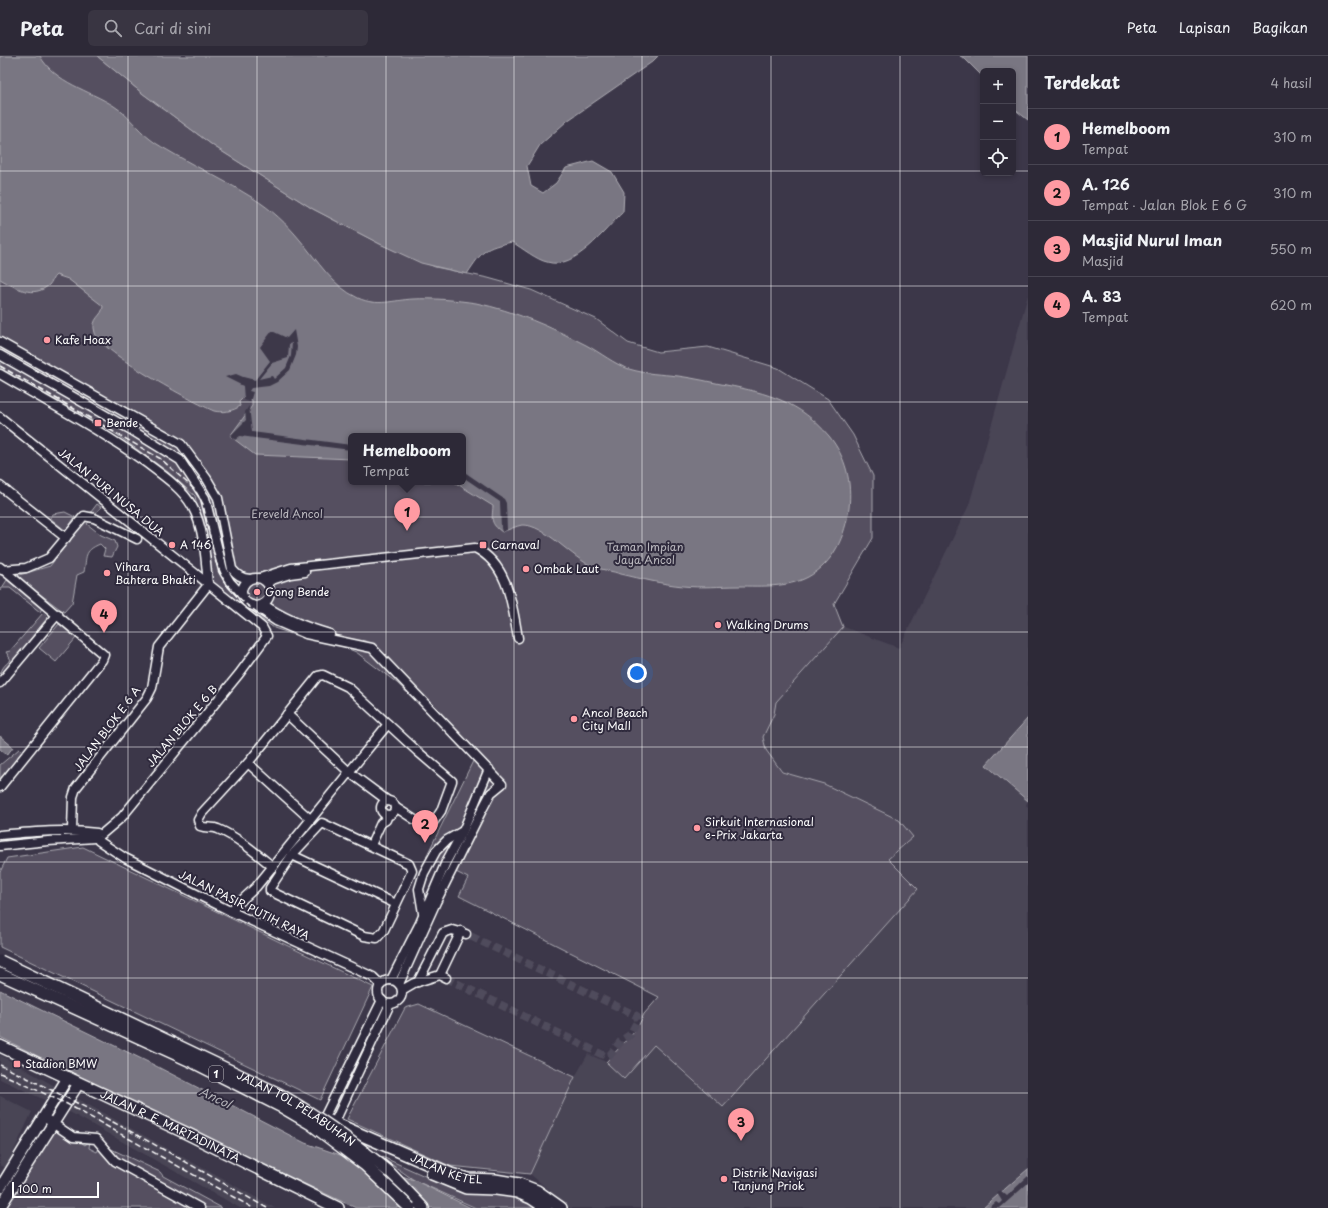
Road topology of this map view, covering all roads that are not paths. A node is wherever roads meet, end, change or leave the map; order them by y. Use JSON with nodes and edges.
{"nodes":[{"id":1,"x":0,"y":342,"type":"edge"},
{"id":2,"x":0,"y":355,"type":"edge"},
{"id":3,"x":0,"y":374,"type":"edge"},
{"id":4,"x":124,"y":413,"type":"junction"},
{"id":5,"x":0,"y":417,"type":"edge"},
{"id":6,"x":119,"y":423,"type":"junction"},
{"id":7,"x":0,"y":486,"type":"edge"},
{"id":8,"x":66,"y":538,"type":"junction"},
{"id":9,"x":137,"y":539,"type":"dead end"},
{"id":10,"x":1,"y":569,"type":"edge"},
{"id":11,"x":250,"y":579,"type":"junction"},
{"id":12,"x":263,"y":580,"type":"junction"},
{"id":13,"x":208,"y":586,"type":"junction"},
{"id":14,"x":243,"y":596,"type":"junction"},
{"id":15,"x":263,"y":604,"type":"junction"},
{"id":16,"x":252,"y":605,"type":"junction"},
{"id":17,"x":58,"y":614,"type":"junction"},
{"id":18,"x":262,"y":627,"type":"joint"},
{"id":19,"x":517,"y":639,"type":"dead end"},
{"id":20,"x":359,"y":644,"type":"junction"},
{"id":21,"x":0,"y":683,"type":"edge"},
{"id":22,"x":287,"y":714,"type":"junction"},
{"id":23,"x":388,"y":724,"type":"junction"},
{"id":24,"x":248,"y":763,"type":"junction"},
{"id":25,"x":488,"y":769,"type":"junction"},
{"id":26,"x":349,"y":772,"type":"junction"},
{"id":27,"x":0,"y":787,"type":"edge"},
{"id":28,"x":388,"y":801,"type":"junction"},
{"id":29,"x":475,"y":803,"type":"junction"},
{"id":30,"x":395,"y":807,"type":"junction"},
{"id":31,"x":483,"y":808,"type":"junction"},
{"id":32,"x":385,"y":813,"type":"junction"},
{"id":33,"x":310,"y":819,"type":"junction"},
{"id":34,"x":72,"y":830,"type":"junction"},
{"id":35,"x":463,"y":831,"type":"junction"},
{"id":36,"x":32,"y":832,"type":"junction"},
{"id":37,"x":0,"y":835,"type":"edge"},
{"id":38,"x":98,"y":836,"type":"junction"},
{"id":39,"x":34,"y":842,"type":"junction"},
{"id":40,"x":371,"y":845,"type":"junction"},
{"id":41,"x":0,"y":846,"type":"edge"},
{"id":42,"x":292,"y":855,"type":"junction"},
{"id":43,"x":273,"y":867,"type":"junction"},
{"id":44,"x":396,"y":904,"type":"junction"},
{"id":45,"x":230,"y":911,"type":"junction"},
{"id":46,"x":424,"y":914,"type":"junction"},
{"id":47,"x":0,"y":962,"type":"edge"},
{"id":48,"x":0,"y":975,"type":"edge"},
{"id":49,"x":418,"y":982,"type":"junction"},
{"id":50,"x":397,"y":985,"type":"junction"},
{"id":51,"x":381,"y":986,"type":"junction"},
{"id":52,"x":382,"y":1000,"type":"junction"},
{"id":53,"x":390,"y":1004,"type":"junction"},
{"id":54,"x":0,"y":1046,"type":"edge"},
{"id":55,"x":68,"y":1077,"type":"junction"},
{"id":56,"x":79,"y":1083,"type":"junction"},
{"id":57,"x":44,"y":1117,"type":"junction"},
{"id":58,"x":53,"y":1123,"type":"junction"},
{"id":59,"x":327,"y":1123,"type":"junction"},
{"id":60,"x":35,"y":1131,"type":"junction"},
{"id":61,"x":45,"y":1136,"type":"junction"},
{"id":62,"x":0,"y":1188,"type":"edge"},
{"id":63,"x":546,"y":1204,"type":"edge"},
{"id":64,"x":0,"y":1207,"type":"edge"},
{"id":65,"x":200,"y":1208,"type":"edge"},
{"id":66,"x":338,"y":1208,"type":"edge"},
{"id":67,"x":410,"y":1208,"type":"edge"},
{"id":68,"x":423,"y":1208,"type":"edge"},
{"id":69,"x":561,"y":1208,"type":"edge"}],
"edges":[{"from":1,"to":4,"type":"street"},
{"from":2,"to":6,"type":"street"},
{"from":3,"to":13,"type":"street"},
{"from":4,"to":6,"type":"street"},
{"from":4,"to":11,"type":"street"},
{"from":5,"to":13,"type":"street","name":"JALAN PURI NUSA DUA"},
{"from":6,"to":14,"type":"street"},
{"from":7,"to":8,"type":"street"},
{"from":8,"to":9,"type":"street"},
{"from":8,"to":10,"type":"street"},
{"from":10,"to":17,"type":"street"},
{"from":11,"to":12,"type":"street"},
{"from":11,"to":14,"type":"street"},
{"from":12,"to":15,"type":"street"},
{"from":12,"to":19,"type":"street"},
{"from":13,"to":18,"type":"street","name":"JALAN PURI NUSA DUA"},
{"from":13,"to":34,"type":"street","name":"JALAN BLOK E 6 A"},
{"from":14,"to":16,"type":"street"},
{"from":15,"to":16,"type":"street"},
{"from":15,"to":20,"type":"street"},
{"from":16,"to":20,"type":"street"},
{"from":17,"to":21,"type":"street"},
{"from":17,"to":27,"type":"street"},
{"from":18,"to":38,"type":"street","name":"JALAN BLOK E 6 B"},
{"from":20,"to":25,"type":"street"},
{"from":22,"to":23,"type":"street"},
{"from":22,"to":24,"type":"street"},
{"from":22,"to":26,"type":"street"},
{"from":23,"to":26,"type":"street"},
{"from":23,"to":30,"type":"street"},
{"from":24,"to":33,"type":"street"},
{"from":24,"to":43,"type":"street"},
{"from":25,"to":29,"type":"street"},
{"from":25,"to":31,"type":"street"},
{"from":26,"to":28,"type":"street"},
{"from":26,"to":33,"type":"street"},
{"from":28,"to":30,"type":"street"},
{"from":28,"to":32,"type":"street"},
{"from":29,"to":31,"type":"street"},
{"from":29,"to":35,"type":"street"},
{"from":30,"to":32,"type":"street"},
{"from":31,"to":50,"type":"street"},
{"from":32,"to":40,"type":"street"},
{"from":33,"to":43,"type":"street"},
{"from":34,"to":36,"type":"street","name":"JALAN PASIR PUTIH RAYA"},
{"from":34,"to":38,"type":"street","name":"JALAN PASIR PUTIH RAYA"},
{"from":35,"to":46,"type":"street"},
{"from":35,"to":46,"type":"street"},
{"from":36,"to":37,"type":"street","name":"JALAN PASIR PUTIH RAYA"},
{"from":36,"to":39,"type":"street"},
{"from":38,"to":39,"type":"street"},
{"from":38,"to":45,"type":"street","name":"JALAN PASIR PUTIH RAYA"},
{"from":39,"to":41,"type":"street"},
{"from":40,"to":42,"type":"street"},
{"from":40,"to":44,"type":"street"},
{"from":42,"to":44,"type":"street"},
{"from":42,"to":44,"type":"street"},
{"from":43,"to":45,"type":"street"},
{"from":45,"to":51,"type":"street","name":"JALAN PASIR PUTIH RAYA"},
{"from":46,"to":50,"type":"street"},
{"from":47,"to":59,"type":"highway"},
{"from":47,"to":68,"type":"highway","name":"JALAN TOL PELABUHAN","number":"1","bridge":true},
{"from":48,"to":59,"type":"highway"},
{"from":48,"to":67,"type":"highway","name":"JALAN TOL PELABUHAN","number":"1","bridge":true},
{"from":49,"to":49,"type":"street"},
{"from":49,"to":50,"type":"street"},
{"from":50,"to":51,"type":"street"},
{"from":50,"to":53,"type":"street"},
{"from":51,"to":52,"type":"street"},
{"from":52,"to":53,"type":"street"},
{"from":52,"to":59,"type":"street"},
{"from":53,"to":59,"type":"street"},
{"from":54,"to":55,"type":"highway","name":"JALAN R. E. MARTADINATA"},
{"from":55,"to":56,"type":"highway","name":"JALAN R. E. MARTADINATA"},
{"from":55,"to":57,"type":"main road"},
{"from":56,"to":58,"type":"main road"},
{"from":56,"to":66,"type":"highway","name":"JALAN R. E. MARTADINATA"},
{"from":57,"to":58,"type":"street"},
{"from":57,"to":60,"type":"main road"},
{"from":58,"to":61,"type":"main road"},
{"from":58,"to":65,"type":"street"},
{"from":59,"to":63,"type":"highway","name":"JALAN KETEL"},
{"from":60,"to":61,"type":"main road"},
{"from":60,"to":62,"type":"main road"},
{"from":61,"to":64,"type":"main road"},
{"from":63,"to":69,"type":"highway","name":"JALAN KETEL"}]}
